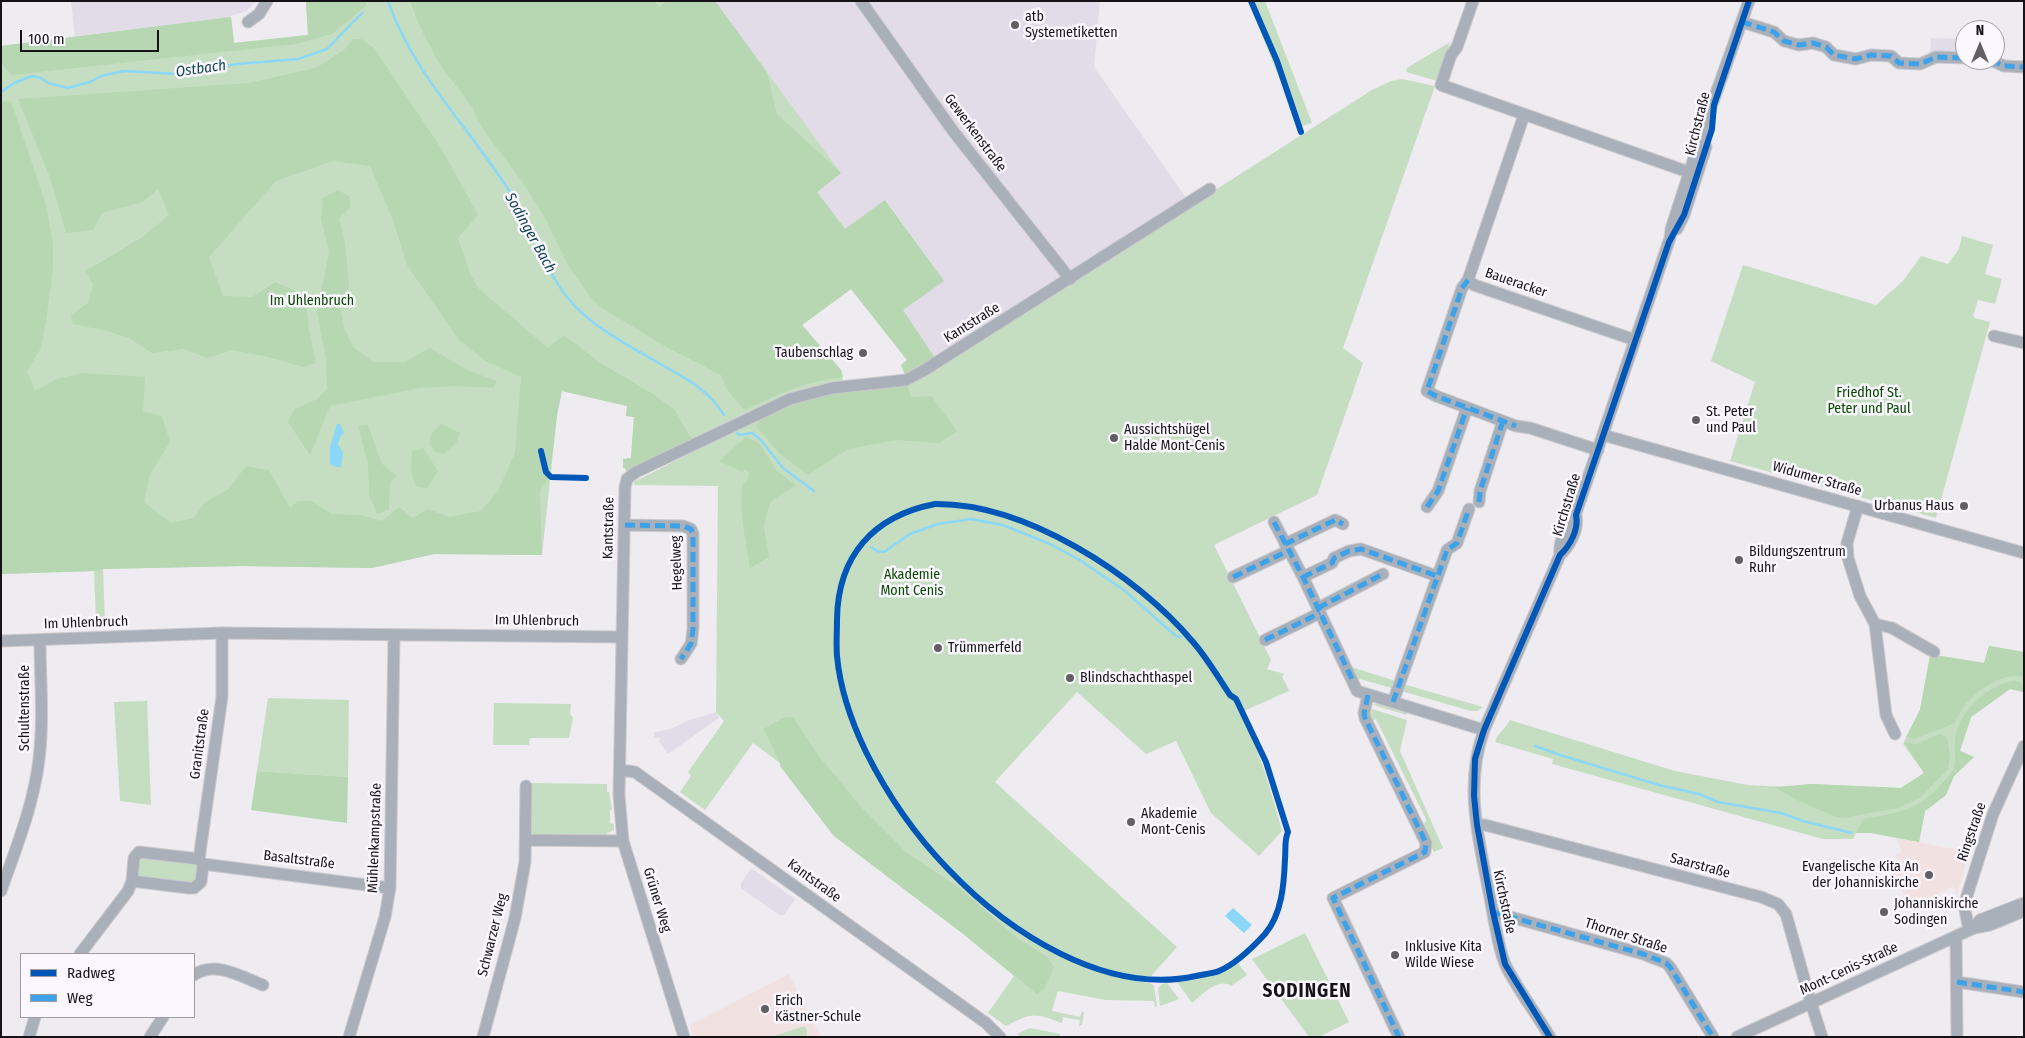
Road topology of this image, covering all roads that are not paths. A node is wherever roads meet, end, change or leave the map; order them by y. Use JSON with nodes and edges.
{"nodes":[{"id":1,"x":267,"y":1,"type":"edge"},
{"id":2,"x":861,"y":1,"type":"edge"},
{"id":3,"x":1473,"y":1,"type":"edge"},
{"id":4,"x":1749,"y":1,"type":"edge"},
{"id":5,"x":248,"y":22,"type":"dead end"},
{"id":6,"x":1742,"y":22,"type":"junction"},
{"id":7,"x":1955,"y":58,"type":"edge"},
{"id":8,"x":2005,"y":66,"type":"edge"},
{"id":9,"x":2024,"y":67,"type":"edge"},
{"id":10,"x":1524,"y":115,"type":"junction"},
{"id":11,"x":1693,"y":174,"type":"junction"},
{"id":12,"x":1210,"y":190,"type":"dead end"},
{"id":13,"x":1070,"y":279,"type":"junction"},
{"id":14,"x":1468,"y":280,"type":"junction"},
{"id":15,"x":1994,"y":336,"type":"dead end"},
{"id":16,"x":1635,"y":340,"type":"junction"},
{"id":17,"x":2024,"y":343,"type":"edge"},
{"id":18,"x":1467,"y":408,"type":"junction"},
{"id":19,"x":1503,"y":421,"type":"junction"},
{"id":20,"x":1603,"y":435,"type":"junction"},
{"id":21,"x":1598,"y":450,"type":"junction"},
{"id":22,"x":1479,"y":502,"type":"dead end"},
{"id":23,"x":1858,"y":506,"type":"junction"},
{"id":24,"x":1427,"y":507,"type":"dead end"},
{"id":25,"x":1468,"y":508,"type":"dead end"},
{"id":26,"x":1274,"y":522,"type":"dead end"},
{"id":27,"x":1343,"y":524,"type":"dead end"},
{"id":28,"x":625,"y":525,"type":"junction"},
{"id":29,"x":1287,"y":547,"type":"junction"},
{"id":30,"x":2024,"y":552,"type":"edge"},
{"id":31,"x":1383,"y":574,"type":"dead end"},
{"id":32,"x":1437,"y":576,"type":"junction"},
{"id":33,"x":1233,"y":577,"type":"dead end"},
{"id":34,"x":1303,"y":577,"type":"junction"},
{"id":35,"x":1319,"y":610,"type":"junction"},
{"id":36,"x":1876,"y":624,"type":"junction"},
{"id":37,"x":222,"y":633,"type":"junction"},
{"id":38,"x":394,"y":636,"type":"junction"},
{"id":39,"x":622,"y":637,"type":"junction"},
{"id":40,"x":40,"y":640,"type":"junction"},
{"id":41,"x":1265,"y":640,"type":"dead end"},
{"id":42,"x":1,"y":641,"type":"edge"},
{"id":43,"x":1934,"y":652,"type":"dead end"},
{"id":44,"x":681,"y":659,"type":"dead end"},
{"id":45,"x":1368,"y":695,"type":"junction"},
{"id":46,"x":1393,"y":702,"type":"junction"},
{"id":47,"x":1484,"y":730,"type":"junction"},
{"id":48,"x":1895,"y":734,"type":"dead end"},
{"id":49,"x":2024,"y":746,"type":"edge"},
{"id":50,"x":621,"y":770,"type":"junction"},
{"id":51,"x":526,"y":786,"type":"dead end"},
{"id":52,"x":1476,"y":825,"type":"junction"},
{"id":53,"x":526,"y":840,"type":"junction"},
{"id":54,"x":623,"y":841,"type":"junction"},
{"id":55,"x":201,"y":861,"type":"junction"},
{"id":56,"x":132,"y":881,"type":"junction"},
{"id":57,"x":390,"y":888,"type":"junction"},
{"id":58,"x":1,"y":891,"type":"edge"},
{"id":59,"x":2024,"y":903,"type":"edge"},
{"id":60,"x":2024,"y":911,"type":"edge"},
{"id":61,"x":1493,"y":912,"type":"junction"},
{"id":62,"x":1972,"y":929,"type":"junction"},
{"id":63,"x":1956,"y":937,"type":"junction"},
{"id":64,"x":81,"y":953,"type":"edge"},
{"id":65,"x":195,"y":974,"type":"edge"},
{"id":66,"x":1957,"y":982,"type":"junction"},
{"id":67,"x":263,"y":985,"type":"dead end"},
{"id":68,"x":2024,"y":992,"type":"edge"},
{"id":69,"x":1811,"y":1003,"type":"junction"},
{"id":70,"x":35,"y":1018,"type":"edge"},
{"id":71,"x":162,"y":1018,"type":"edge"},
{"id":72,"x":29,"y":1037,"type":"edge"},
{"id":73,"x":150,"y":1037,"type":"edge"},
{"id":74,"x":349,"y":1037,"type":"edge"},
{"id":75,"x":483,"y":1037,"type":"edge"},
{"id":76,"x":684,"y":1037,"type":"edge"},
{"id":77,"x":1000,"y":1037,"type":"edge"},
{"id":78,"x":1399,"y":1037,"type":"edge"},
{"id":79,"x":1550,"y":1037,"type":"edge"},
{"id":80,"x":1713,"y":1037,"type":"edge"},
{"id":81,"x":1737,"y":1037,"type":"edge"},
{"id":82,"x":1822,"y":1037,"type":"edge"},
{"id":83,"x":1958,"y":1037,"type":"edge"}],
"edges":[{"from":1,"to":5,"type":"street"},
{"from":2,"to":13,"type":"street","name":"Gewerkenstraße"},
{"from":3,"to":10,"type":"street"},
{"from":4,"to":6,"type":"street","name":"Kirchstraße"},
{"from":6,"to":7,"type":"street"},
{"from":6,"to":11,"type":"street","name":"Kirchstraße"},
{"from":8,"to":9,"type":"street"},
{"from":10,"to":11,"type":"street"},
{"from":10,"to":14,"type":"street","name":"Baueracker"},
{"from":11,"to":16,"type":"street","name":"Kirchstraße"},
{"from":12,"to":13,"type":"street","name":"Kantstraße"},
{"from":13,"to":28,"type":"street","name":"Kantstraße"},
{"from":14,"to":16,"type":"street","name":"Baueracker"},
{"from":14,"to":18,"type":"street"},
{"from":15,"to":17,"type":"street"},
{"from":16,"to":20,"type":"street","name":"Kirchstraße"},
{"from":18,"to":19,"type":"street"},
{"from":18,"to":24,"type":"street"},
{"from":19,"to":21,"type":"street"},
{"from":19,"to":22,"type":"street"},
{"from":20,"to":21,"type":"street","name":"Kirchstraße"},
{"from":20,"to":23,"type":"street","name":"Widumer Straße"},
{"from":21,"to":47,"type":"street","name":"Kirchstraße"},
{"from":23,"to":30,"type":"street","name":"Widumer Straße"},
{"from":23,"to":36,"type":"street"},
{"from":25,"to":32,"type":"street"},
{"from":26,"to":29,"type":"street"},
{"from":27,"to":29,"type":"street"},
{"from":28,"to":39,"type":"street","name":"Kantstraße"},
{"from":28,"to":44,"type":"street","name":"Hegelweg"},
{"from":29,"to":33,"type":"street"},
{"from":29,"to":34,"type":"street"},
{"from":31,"to":35,"type":"street"},
{"from":32,"to":34,"type":"street"},
{"from":32,"to":46,"type":"street"},
{"from":34,"to":35,"type":"street"},
{"from":35,"to":41,"type":"street"},
{"from":35,"to":45,"type":"street"},
{"from":36,"to":43,"type":"street"},
{"from":36,"to":48,"type":"street"},
{"from":37,"to":38,"type":"street","name":"Im Uhlenbruch"},
{"from":37,"to":40,"type":"street","name":"Im Uhlenbruch"},
{"from":37,"to":55,"type":"street","name":"Granitstraße"},
{"from":38,"to":39,"type":"street","name":"Im Uhlenbruch"},
{"from":38,"to":57,"type":"street","name":"Mühlenkampstraße"},
{"from":39,"to":50,"type":"street","name":"Kantstraße"},
{"from":40,"to":42,"type":"street","name":"Im Uhlenbruch"},
{"from":40,"to":58,"type":"street","name":"Schultenstraße"},
{"from":45,"to":46,"type":"street"},
{"from":45,"to":78,"type":"street"},
{"from":46,"to":47,"type":"street"},
{"from":47,"to":52,"type":"street","name":"Kirchstraße"},
{"from":49,"to":62,"type":"street","name":"Ringstraße"},
{"from":50,"to":54,"type":"street","name":"Grüner Weg"},
{"from":50,"to":77,"type":"street","name":"Kantstraße"},
{"from":51,"to":53,"type":"street","name":"Schwarzer Weg"},
{"from":52,"to":61,"type":"street","name":"Kirchstraße"},
{"from":52,"to":69,"type":"street","name":"Saarstraße"},
{"from":53,"to":54,"type":"street"},
{"from":53,"to":75,"type":"street","name":"Schwarzer Weg"},
{"from":54,"to":76,"type":"street","name":"Grüner Weg"},
{"from":55,"to":56,"type":"street","name":"Granitstraße"},
{"from":55,"to":56,"type":"street"},
{"from":55,"to":57,"type":"street","name":"Basaltstraße"},
{"from":56,"to":64,"type":"street"},
{"from":57,"to":74,"type":"street","name":"Mühlenkampstraße"},
{"from":59,"to":62,"type":"street","name":"Mont-Cenis-Straße"},
{"from":60,"to":62,"type":"street","name":"Mont-Cenis-Straße"},
{"from":61,"to":79,"type":"street","name":"Kirchstraße"},
{"from":61,"to":80,"type":"street","name":"Thorner Straße"},
{"from":62,"to":63,"type":"street","name":"Mont-Cenis-Straße"},
{"from":63,"to":66,"type":"street"},
{"from":63,"to":69,"type":"street","name":"Mont-Cenis-Straße"},
{"from":65,"to":67,"type":"street"},
{"from":66,"to":68,"type":"street"},
{"from":66,"to":83,"type":"street"},
{"from":69,"to":81,"type":"street","name":"Mont-Cenis-Straße"},
{"from":69,"to":82,"type":"street","name":"Saarstraße"},
{"from":70,"to":72,"type":"street"},
{"from":71,"to":73,"type":"street"}]}
